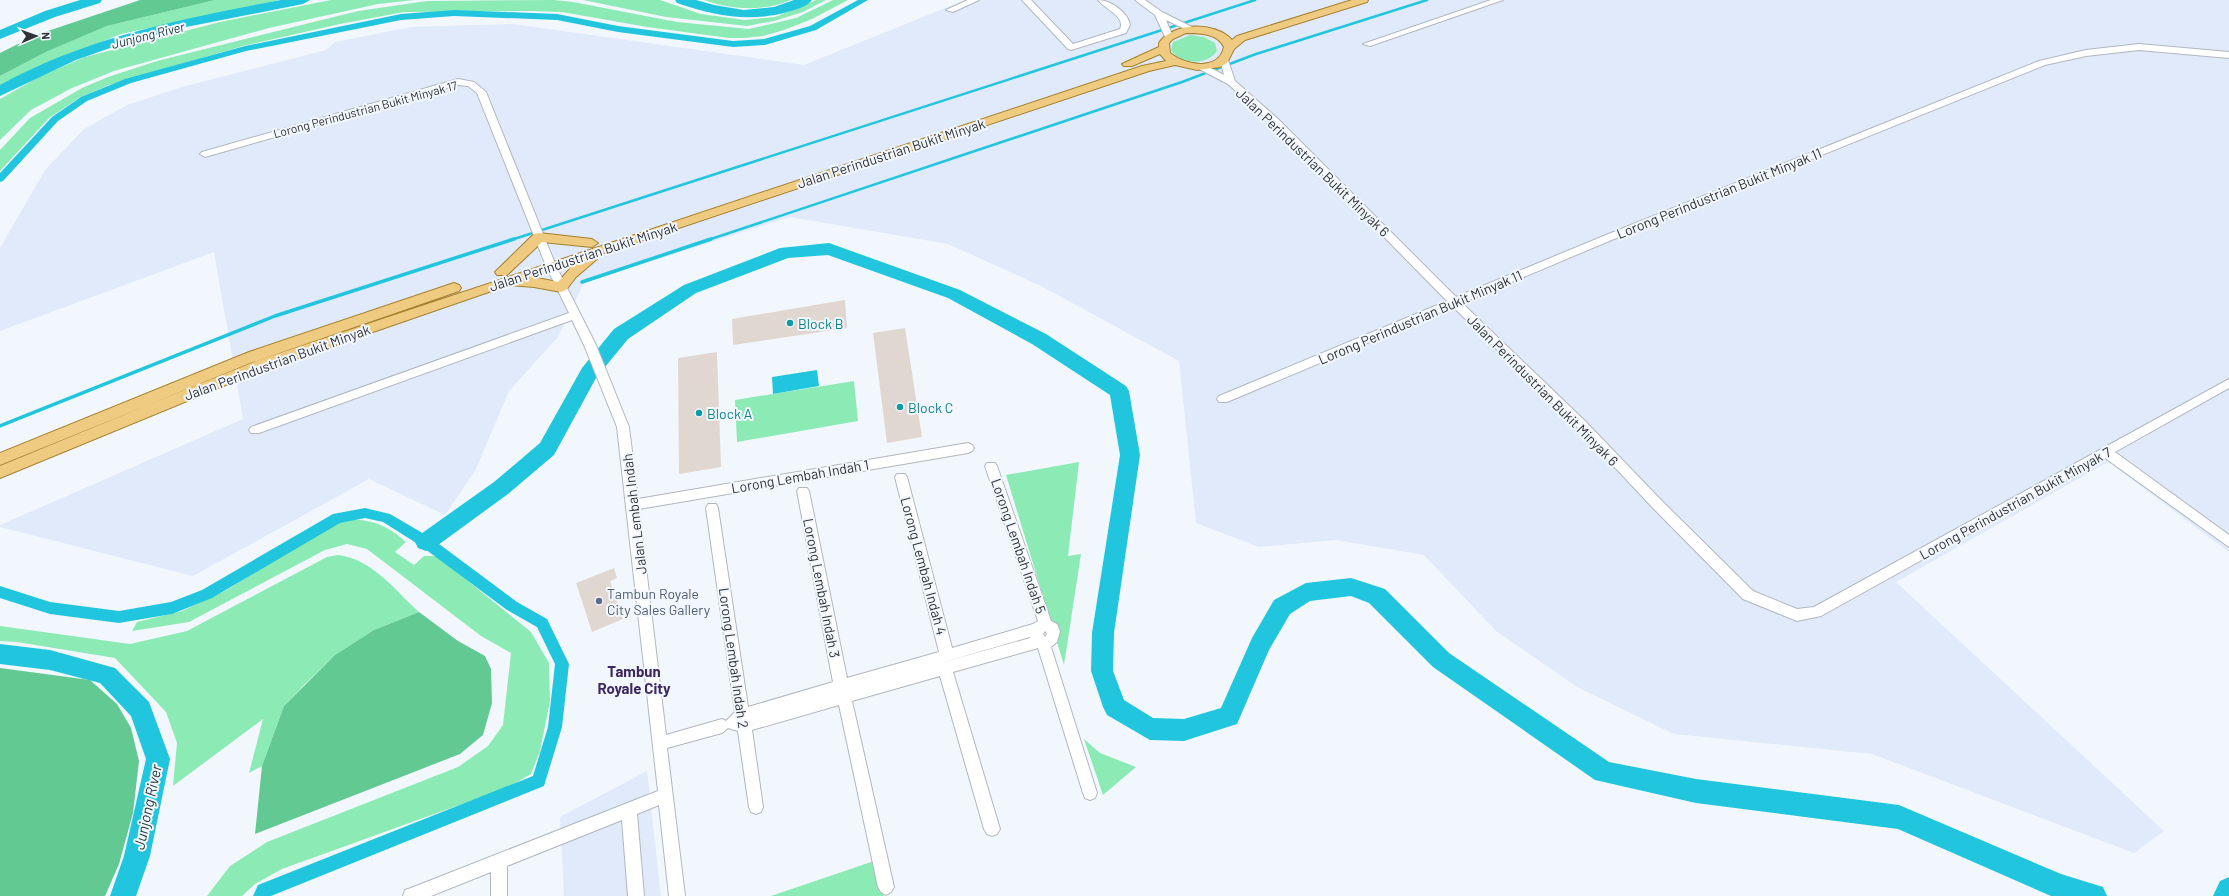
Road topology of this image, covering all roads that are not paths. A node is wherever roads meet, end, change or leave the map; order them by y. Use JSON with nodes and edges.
{"nodes":[{"id":1,"x":975,"y":0,"type":"edge"},
{"id":2,"x":1026,"y":0,"type":"edge"},
{"id":3,"x":1102,"y":0,"type":"edge"},
{"id":4,"x":1139,"y":0,"type":"edge"},
{"id":5,"x":1333,"y":0,"type":"edge"},
{"id":6,"x":1363,"y":0,"type":"edge"},
{"id":7,"x":1499,"y":0,"type":"edge"},
{"id":8,"x":950,"y":10,"type":"dead end"},
{"id":9,"x":1159,"y":14,"type":"junction"},
{"id":10,"x":1191,"y":28,"type":"junction"},
{"id":11,"x":1166,"y":31,"type":"junction"},
{"id":12,"x":1214,"y":33,"type":"junction"},
{"id":13,"x":1367,"y":44,"type":"dead end"},
{"id":14,"x":1229,"y":48,"type":"junction"},
{"id":15,"x":1163,"y":49,"type":"junction"},
{"id":16,"x":2229,"y":55,"type":"edge"},
{"id":17,"x":1175,"y":62,"type":"junction"},
{"id":18,"x":1225,"y":64,"type":"junction"},
{"id":19,"x":1205,"y":69,"type":"junction"},
{"id":20,"x":1231,"y":82,"type":"junction"},
{"id":21,"x":204,"y":154,"type":"dead end"},
{"id":22,"x":538,"y":233,"type":"junction"},
{"id":23,"x":596,"y":246,"type":"junction"},
{"id":24,"x":549,"y":262,"type":"junction"},
{"id":25,"x":503,"y":277,"type":"junction"},
{"id":26,"x":561,"y":287,"type":"junction"},
{"id":27,"x":1455,"y":303,"type":"junction"},
{"id":28,"x":576,"y":314,"type":"junction"},
{"id":29,"x":2229,"y":383,"type":"edge"},
{"id":30,"x":1223,"y":399,"type":"dead end"},
{"id":31,"x":255,"y":430,"type":"dead end"},
{"id":32,"x":968,"y":448,"type":"dead end"},
{"id":33,"x":2106,"y":452,"type":"junction"},
{"id":34,"x":0,"y":459,"type":"edge"},
{"id":35,"x":991,"y":466,"type":"dead end"},
{"id":36,"x":0,"y":472,"type":"edge"},
{"id":37,"x":901,"y":477,"type":"dead end"},
{"id":38,"x":803,"y":491,"type":"dead end"},
{"id":39,"x":633,"y":505,"type":"junction"},
{"id":40,"x":712,"y":508,"type":"dead end"},
{"id":41,"x":2229,"y":542,"type":"edge"},
{"id":42,"x":1797,"y":615,"type":"joint"},
{"id":43,"x":1042,"y":634,"type":"junction"},
{"id":44,"x":946,"y":662,"type":"junction"},
{"id":45,"x":843,"y":691,"type":"junction"},
{"id":46,"x":743,"y":720,"type":"junction"},
{"id":47,"x":722,"y":726,"type":"dead end"},
{"id":48,"x":660,"y":743,"type":"junction"},
{"id":49,"x":1090,"y":793,"type":"dead end"},
{"id":50,"x":666,"y":795,"type":"junction"},
{"id":51,"x":756,"y":807,"type":"dead end"},
{"id":52,"x":629,"y":811,"type":"junction"},
{"id":53,"x":992,"y":828,"type":"dead end"},
{"id":54,"x":499,"y":861,"type":"junction"},
{"id":55,"x":886,"y":887,"type":"dead end"},
{"id":56,"x":411,"y":896,"type":"edge"},
{"id":57,"x":499,"y":896,"type":"edge"},
{"id":58,"x":636,"y":896,"type":"edge"},
{"id":59,"x":677,"y":896,"type":"edge"}],
"edges":[{"from":1,"to":8,"type":"street"},
{"from":2,"to":3,"type":"street"},
{"from":4,"to":9,"type":"street"},
{"from":5,"to":12,"type":"main road"},
{"from":6,"to":14,"type":"main road"},
{"from":7,"to":13,"type":"street"},
{"from":9,"to":10,"type":"street"},
{"from":9,"to":11,"type":"street"},
{"from":10,"to":11,"type":"main road"},
{"from":10,"to":12,"type":"main road"},
{"from":11,"to":15,"type":"main road"},
{"from":12,"to":14,"type":"main road"},
{"from":14,"to":18,"type":"main road"},
{"from":15,"to":17,"type":"main road"},
{"from":15,"to":23,"type":"main road","name":"Jalan Perindustrian Bukit Minyak"},
{"from":16,"to":27,"type":"street","name":"Lorong Perindustrian Bukit Minyak 11"},
{"from":17,"to":19,"type":"main road"},
{"from":17,"to":23,"type":"main road","name":"Jalan Perindustrian Bukit Minyak"},
{"from":18,"to":19,"type":"main road"},
{"from":18,"to":20,"type":"street"},
{"from":19,"to":20,"type":"street","name":"Jalan Perindustrian Bukit Minyak 6"},
{"from":20,"to":27,"type":"street","name":"Jalan Perindustrian Bukit Minyak 6"},
{"from":21,"to":22,"type":"street","name":"Lorong Perindustrian Bukit Minyak 17"},
{"from":22,"to":23,"type":"main road"},
{"from":22,"to":24,"type":"street","name":"Lorong Perindustrian Bukit Minyak 17"},
{"from":22,"to":25,"type":"main road"},
{"from":23,"to":24,"type":"main road","name":"Jalan Perindustrian Bukit Minyak"},
{"from":23,"to":26,"type":"main road"},
{"from":24,"to":25,"type":"main road","name":"Jalan Perindustrian Bukit Minyak"},
{"from":24,"to":26,"type":"street","name":"Jalan Lembah Indah"},
{"from":25,"to":26,"type":"main road"},
{"from":25,"to":34,"type":"main road","name":"Jalan Perindustrian Bukit Minyak"},
{"from":25,"to":36,"type":"main road","name":"Jalan Perindustrian Bukit Minyak"},
{"from":26,"to":28,"type":"street","name":"Jalan Lembah Indah"},
{"from":27,"to":30,"type":"street","name":"Lorong Perindustrian Bukit Minyak 11"},
{"from":27,"to":42,"type":"street","name":"Jalan Perindustrian Bukit Minyak 6"},
{"from":28,"to":31,"type":"street"},
{"from":28,"to":39,"type":"street","name":"Jalan Lembah Indah"},
{"from":29,"to":33,"type":"street","name":"Lorong Perindustrian Bukit Minyak 7"},
{"from":32,"to":39,"type":"street","name":"Lorong Lembah Indah 1"},
{"from":33,"to":41,"type":"street"},
{"from":33,"to":42,"type":"street","name":"Lorong Perindustrian Bukit Minyak 7"},
{"from":35,"to":43,"type":"street","name":"Lorong Lembah Indah 5"},
{"from":37,"to":44,"type":"street","name":"Lorong Lembah Indah 4"},
{"from":38,"to":45,"type":"street","name":"Lorong Lembah Indah 3"},
{"from":39,"to":48,"type":"street","name":"Jalan Lembah Indah"},
{"from":40,"to":46,"type":"street","name":"Lorong Lembah Indah 2"},
{"from":43,"to":44,"type":"street"},
{"from":43,"to":49,"type":"street","name":"Lorong Lembah Indah 5"},
{"from":44,"to":45,"type":"street"},
{"from":44,"to":53,"type":"street","name":"Lorong Lembah Indah 4"},
{"from":45,"to":46,"type":"street"},
{"from":45,"to":55,"type":"street","name":"Lorong Lembah Indah 3"},
{"from":46,"to":51,"type":"street","name":"Lorong Lembah Indah 2"},
{"from":47,"to":48,"type":"street"},
{"from":48,"to":50,"type":"street","name":"Jalan Lembah Indah"},
{"from":50,"to":52,"type":"street"},
{"from":50,"to":59,"type":"street","name":"Jalan Lembah Indah"},
{"from":52,"to":54,"type":"street"},
{"from":52,"to":58,"type":"street"},
{"from":54,"to":56,"type":"street"},
{"from":54,"to":57,"type":"street"}]}
